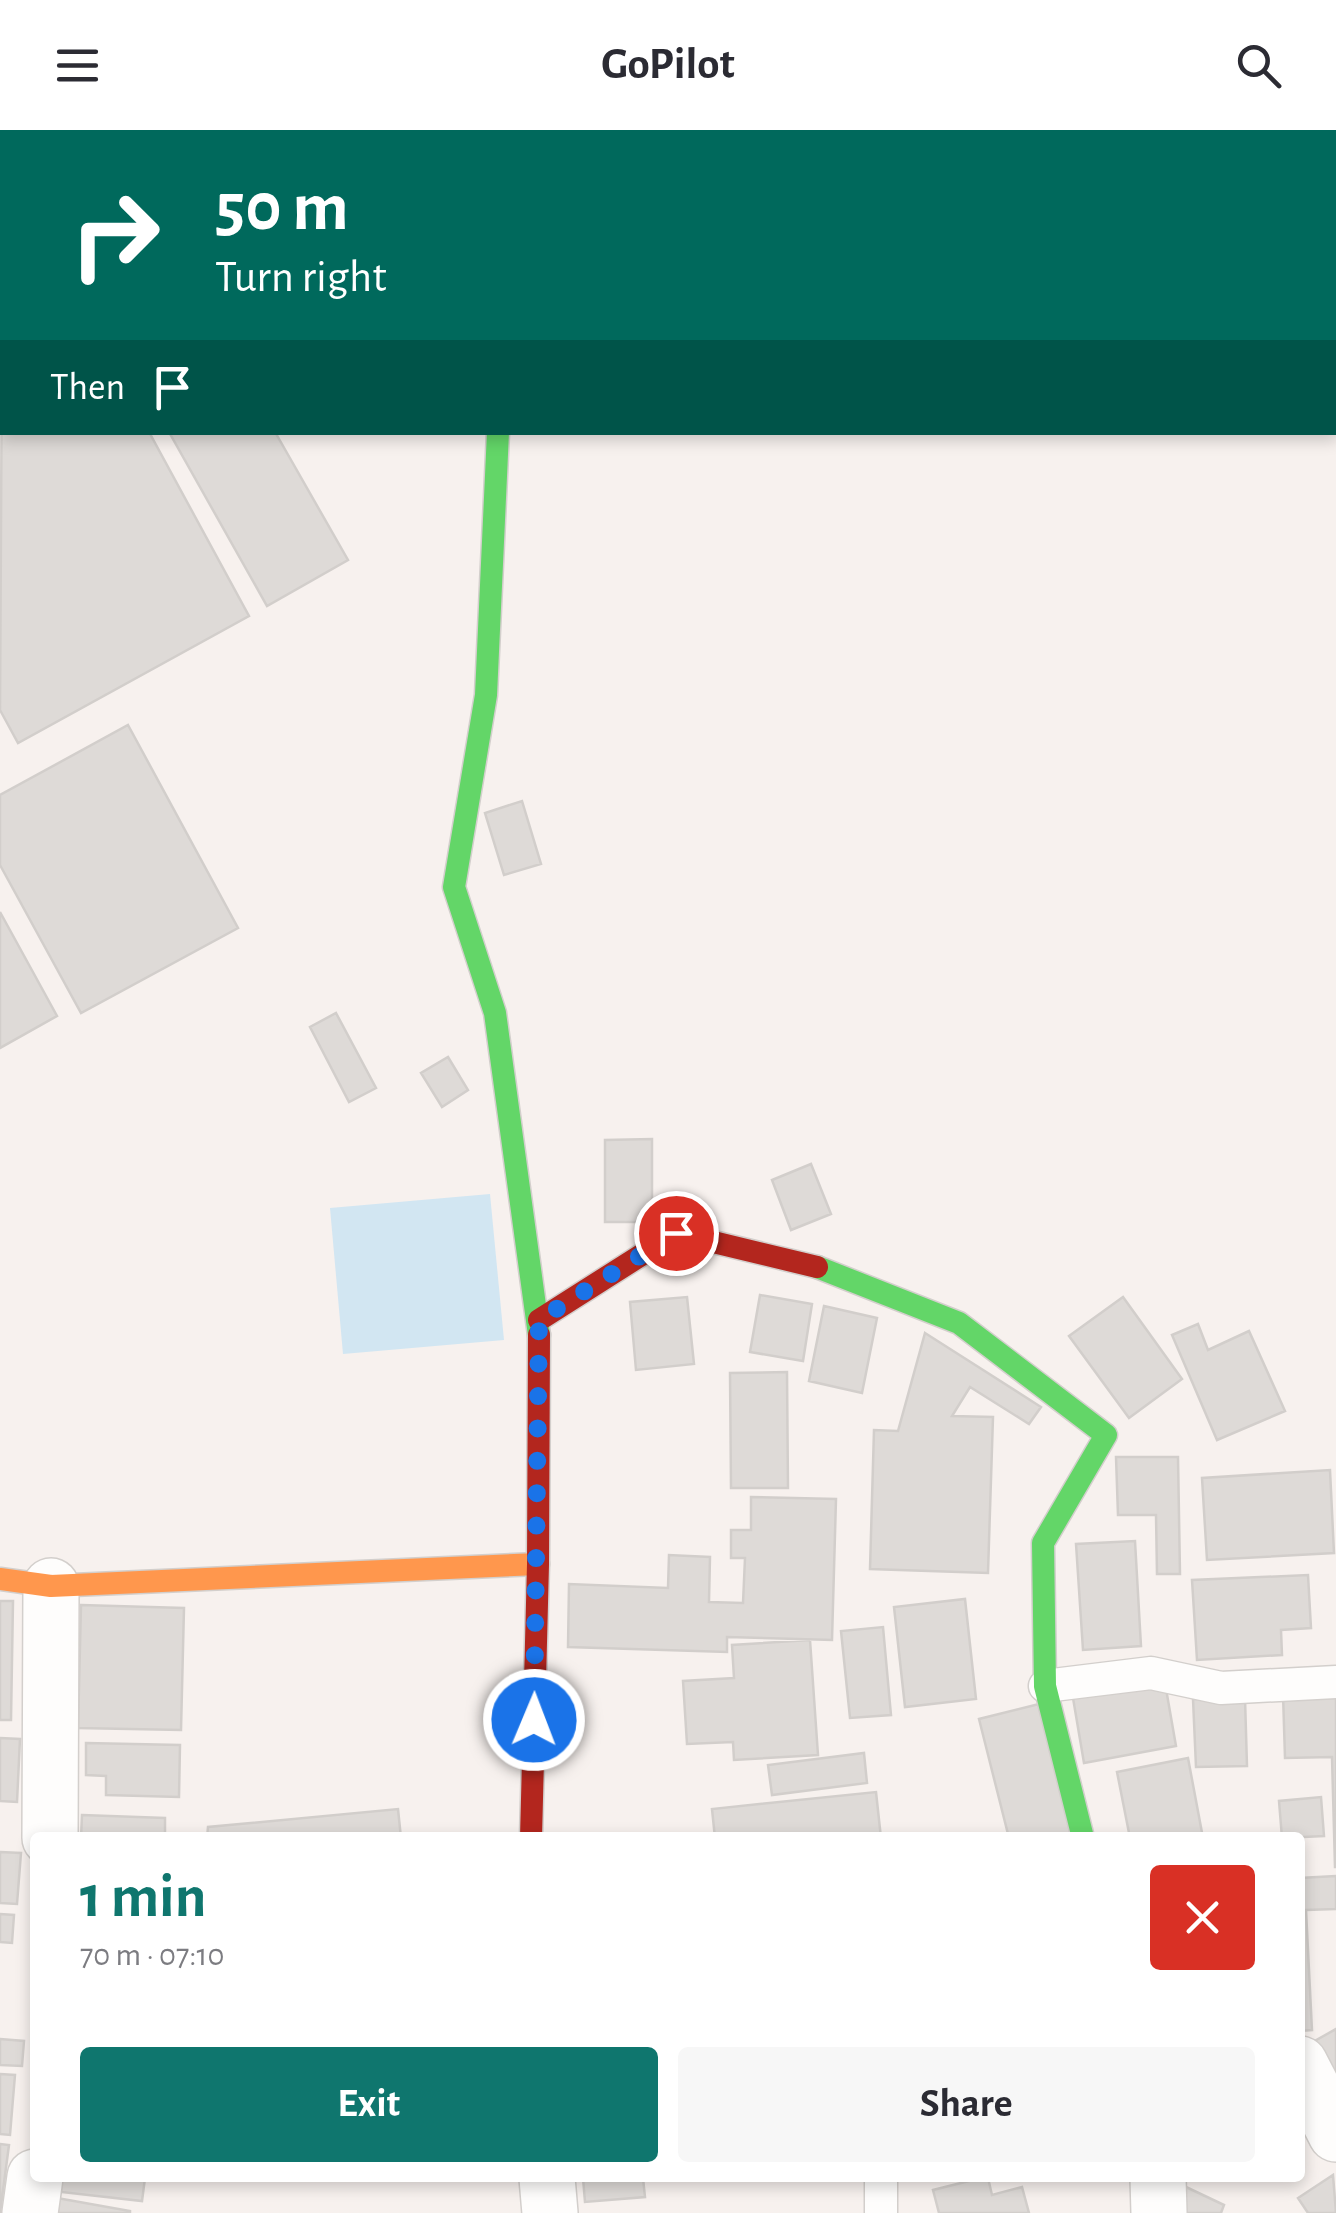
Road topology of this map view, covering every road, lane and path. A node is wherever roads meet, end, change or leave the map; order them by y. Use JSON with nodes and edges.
{"nodes":[{"id":1,"x":498,"y":435,"type":"edge"},
{"id":2,"x":539,"y":1320,"type":"junction"},
{"id":3,"x":538,"y":1564,"type":"junction"},
{"id":4,"x":26,"y":1582,"type":"edge"},
{"id":5,"x":1336,"y":1682,"type":"edge"},
{"id":6,"x":1045,"y":1686,"type":"junction"},
{"id":7,"x":49,"y":1832,"type":"edge"},
{"id":8,"x":531,"y":1832,"type":"edge"},
{"id":9,"x":1082,"y":1832,"type":"edge"},
{"id":10,"x":1305,"y":2074,"type":"edge"},
{"id":11,"x":1336,"y":2134,"type":"edge"},
{"id":12,"x":34,"y":2182,"type":"edge"},
{"id":13,"x":547,"y":2182,"type":"edge"},
{"id":14,"x":880,"y":2182,"type":"edge"},
{"id":15,"x":1158,"y":2182,"type":"edge"},
{"id":16,"x":30,"y":2213,"type":"edge"},
{"id":17,"x":550,"y":2213,"type":"edge"},
{"id":18,"x":881,"y":2213,"type":"edge"},
{"id":19,"x":1159,"y":2213,"type":"edge"}],
"edges":[{"from":1,"to":2,"type":"street"},
{"from":2,"to":3,"type":"street"},
{"from":2,"to":6,"type":"street"},
{"from":3,"to":4,"type":"street"},
{"from":3,"to":8,"type":"street"},
{"from":4,"to":7,"type":"street"},
{"from":5,"to":6,"type":"lane"},
{"from":6,"to":9,"type":"street"},
{"from":10,"to":11,"type":"street"},
{"from":12,"to":16,"type":"street"},
{"from":13,"to":17,"type":"street"},
{"from":14,"to":18,"type":"lane"},
{"from":15,"to":19,"type":"street"}]}
